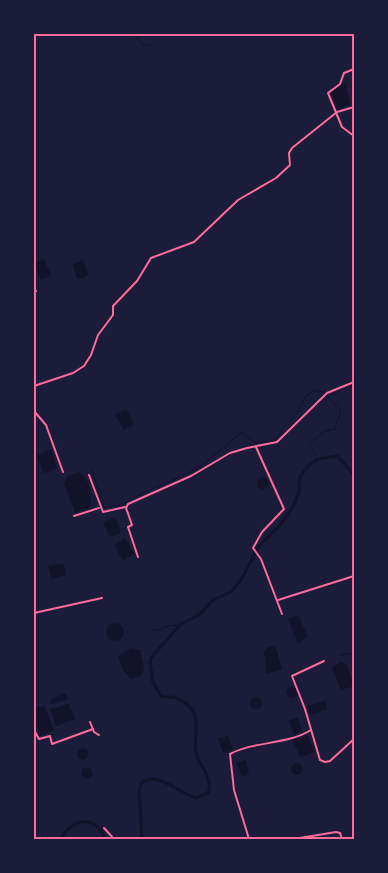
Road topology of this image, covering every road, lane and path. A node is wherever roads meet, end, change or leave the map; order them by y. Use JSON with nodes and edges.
{"nodes":[{"id":1,"x":354,"y":69,"type":"edge"},
{"id":2,"x":354,"y":107,"type":"edge"},
{"id":3,"x":336,"y":113,"type":"junction"},
{"id":4,"x":354,"y":136,"type":"edge"},
{"id":5,"x":354,"y":382,"type":"edge"},
{"id":6,"x":34,"y":386,"type":"edge"},
{"id":7,"x":34,"y":411,"type":"edge"},
{"id":8,"x":256,"y":446,"type":"junction"},
{"id":9,"x":63,"y":472,"type":"dead end"},
{"id":10,"x":89,"y":475,"type":"dead end"},
{"id":11,"x":125,"y":507,"type":"junction"},
{"id":12,"x":99,"y":508,"type":"junction"},
{"id":13,"x":74,"y":516,"type":"dead end"},
{"id":14,"x":138,"y":557,"type":"dead end"},
{"id":15,"x":354,"y":576,"type":"edge"},
{"id":16,"x":102,"y":598,"type":"dead end"},
{"id":17,"x":278,"y":600,"type":"junction"},
{"id":18,"x":34,"y":613,"type":"edge"},
{"id":19,"x":282,"y":614,"type":"dead end"},
{"id":20,"x":324,"y":661,"type":"dead end"},
{"id":21,"x":90,"y":722,"type":"dead end"},
{"id":22,"x":92,"y":729,"type":"junction"},
{"id":23,"x":34,"y":730,"type":"edge"},
{"id":24,"x":311,"y":730,"type":"junction"},
{"id":25,"x":99,"y":736,"type":"dead end"},
{"id":26,"x":354,"y":739,"type":"edge"},
{"id":27,"x":104,"y":828,"type":"dead end"},
{"id":28,"x":114,"y":839,"type":"edge"},
{"id":29,"x":249,"y":839,"type":"edge"},
{"id":30,"x":294,"y":839,"type":"edge"},
{"id":31,"x":342,"y":839,"type":"edge"}],
"edges":[{"from":1,"to":3,"type":"street"},
{"from":2,"to":3,"type":"street"},
{"from":3,"to":4,"type":"street"},
{"from":3,"to":6,"type":"street"},
{"from":5,"to":8,"type":"street"},
{"from":7,"to":9,"type":"street"},
{"from":8,"to":11,"type":"street"},
{"from":8,"to":17,"type":"street"},
{"from":10,"to":12,"type":"street"},
{"from":11,"to":12,"type":"street"},
{"from":11,"to":14,"type":"street"},
{"from":12,"to":13,"type":"street"},
{"from":15,"to":17,"type":"street"},
{"from":16,"to":18,"type":"street"},
{"from":17,"to":19,"type":"street"},
{"from":20,"to":24,"type":"street"},
{"from":21,"to":22,"type":"street"},
{"from":22,"to":23,"type":"street"},
{"from":22,"to":25,"type":"street"},
{"from":24,"to":26,"type":"street"},
{"from":24,"to":29,"type":"street"},
{"from":27,"to":28,"type":"street"},
{"from":30,"to":31,"type":"street"}]}
